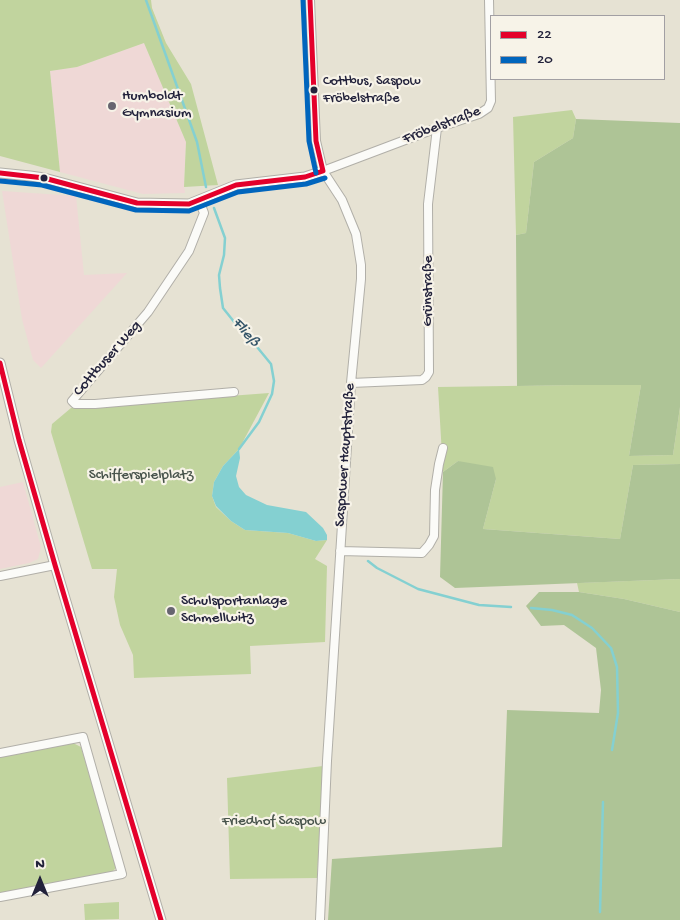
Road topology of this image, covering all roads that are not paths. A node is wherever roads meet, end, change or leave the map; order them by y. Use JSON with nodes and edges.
{"nodes":[{"id":1,"x":310,"y":0,"type":"edge"},
{"id":2,"x":489,"y":0,"type":"edge"},
{"id":3,"x":490,"y":50,"type":"edge"},
{"id":4,"x":491,"y":80,"type":"edge"},
{"id":5,"x":437,"y":128,"type":"junction"},
{"id":6,"x":323,"y":171,"type":"junction"},
{"id":7,"x":0,"y":173,"type":"edge"},
{"id":8,"x":199,"y":200,"type":"junction"},
{"id":9,"x":0,"y":363,"type":"edge"},
{"id":10,"x":351,"y":383,"type":"junction"},
{"id":11,"x":234,"y":392,"type":"dead end"},
{"id":12,"x":443,"y":448,"type":"dead end"},
{"id":13,"x":340,"y":552,"type":"junction"},
{"id":14,"x":55,"y":565,"type":"junction"},
{"id":15,"x":0,"y":576,"type":"edge"},
{"id":16,"x":0,"y":753,"type":"edge"},
{"id":17,"x":0,"y":897,"type":"edge"},
{"id":18,"x":161,"y":920,"type":"edge"},
{"id":19,"x":320,"y":920,"type":"edge"}],
"edges":[{"from":1,"to":6,"type":"street","name":"Saspower Hauptstraße"},
{"from":2,"to":3,"type":"street","name":"Fröbelstraße"},
{"from":4,"to":5,"type":"street","name":"Fröbelstraße"},
{"from":5,"to":6,"type":"street","name":"Fröbelstraße"},
{"from":5,"to":10,"type":"street","name":"Grünstraße"},
{"from":6,"to":8,"type":"street"},
{"from":6,"to":10,"type":"street","name":"Saspower Hauptstraße"},
{"from":7,"to":8,"type":"street"},
{"from":8,"to":11,"type":"street","name":"Cottbuser Weg"},
{"from":9,"to":14,"type":"street"},
{"from":10,"to":13,"type":"street","name":"Saspower Hauptstraße"},
{"from":12,"to":13,"type":"street"},
{"from":13,"to":19,"type":"street","name":"Saspower Hauptstraße"},
{"from":14,"to":15,"type":"street"},
{"from":14,"to":18,"type":"street"},
{"from":16,"to":17,"type":"street"}]}
